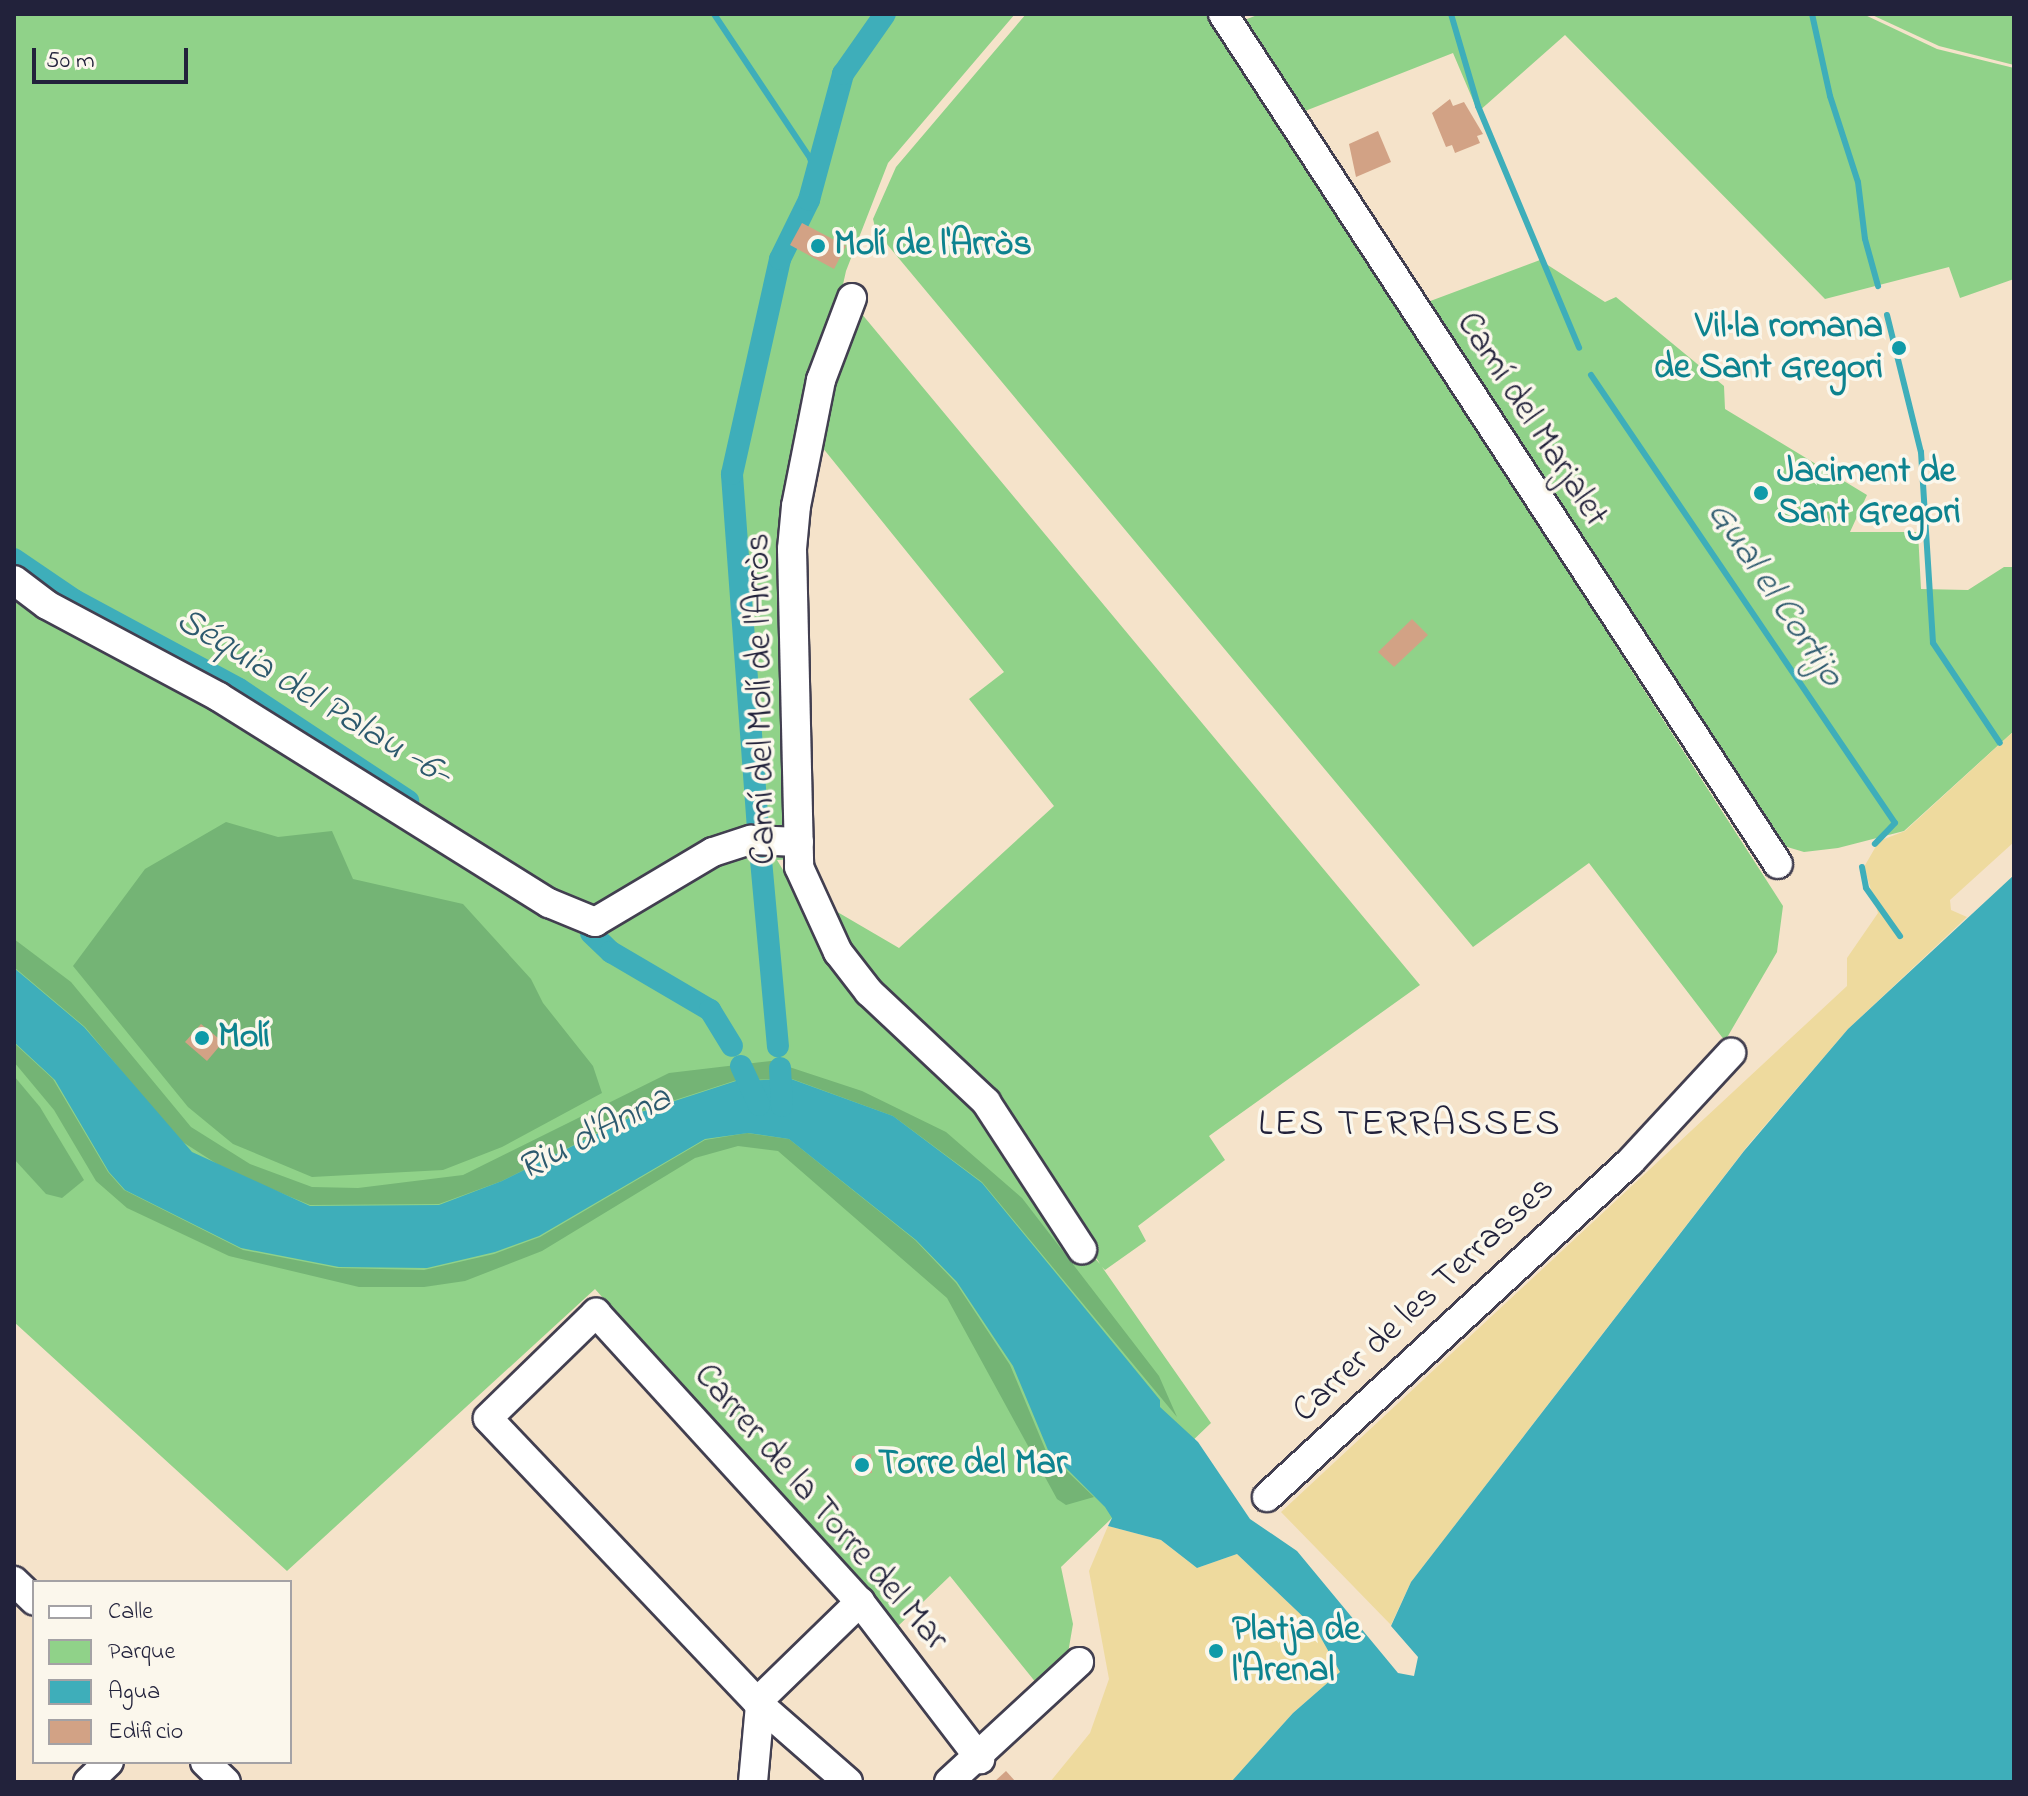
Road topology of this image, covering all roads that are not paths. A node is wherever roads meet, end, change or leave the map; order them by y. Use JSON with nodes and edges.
{"nodes":[{"id":1,"x":1223,"y":14,"type":"edge"},
{"id":2,"x":852,"y":298,"type":"dead end"},
{"id":3,"x":14,"y":580,"type":"edge"},
{"id":4,"x":799,"y":842,"type":"junction"},
{"id":5,"x":1778,"y":864,"type":"dead end"},
{"id":6,"x":1731,"y":1053,"type":"dead end"},
{"id":7,"x":1082,"y":1249,"type":"dead end"},
{"id":8,"x":1267,"y":1497,"type":"dead end"},
{"id":9,"x":14,"y":1581,"type":"edge"},
{"id":10,"x":32,"y":1598,"type":"edge"},
{"id":11,"x":860,"y":1602,"type":"junction"},
{"id":12,"x":1079,"y":1662,"type":"dead end"},
{"id":13,"x":758,"y":1703,"type":"junction"},
{"id":14,"x":980,"y":1759,"type":"junction"},
{"id":15,"x":107,"y":1764,"type":"edge"},
{"id":16,"x":207,"y":1764,"type":"edge"},
{"id":17,"x":88,"y":1782,"type":"edge"},
{"id":18,"x":226,"y":1782,"type":"edge"},
{"id":19,"x":753,"y":1782,"type":"edge"},
{"id":20,"x":848,"y":1782,"type":"edge"},
{"id":21,"x":949,"y":1782,"type":"edge"}],
"edges":[{"from":1,"to":5,"type":"street","name":"Camí del Marjalet"},
{"from":2,"to":4,"type":"street","name":"Camí del Molí de l'Arròs"},
{"from":3,"to":4,"type":"street"},
{"from":4,"to":7,"type":"street","name":"Camí del Molí de l'Arròs"},
{"from":6,"to":8,"type":"street","name":"Carrer de les Terrasses"},
{"from":9,"to":10,"type":"street"},
{"from":11,"to":13,"type":"street"},
{"from":11,"to":13,"type":"street","name":"Carrer de la Torre del Mar"},
{"from":11,"to":14,"type":"street","name":"Carrer de la Torre del Mar"},
{"from":12,"to":14,"type":"street"},
{"from":13,"to":19,"type":"street"},
{"from":13,"to":20,"type":"street"},
{"from":14,"to":21,"type":"street"},
{"from":15,"to":17,"type":"street"},
{"from":16,"to":18,"type":"street"}]}
